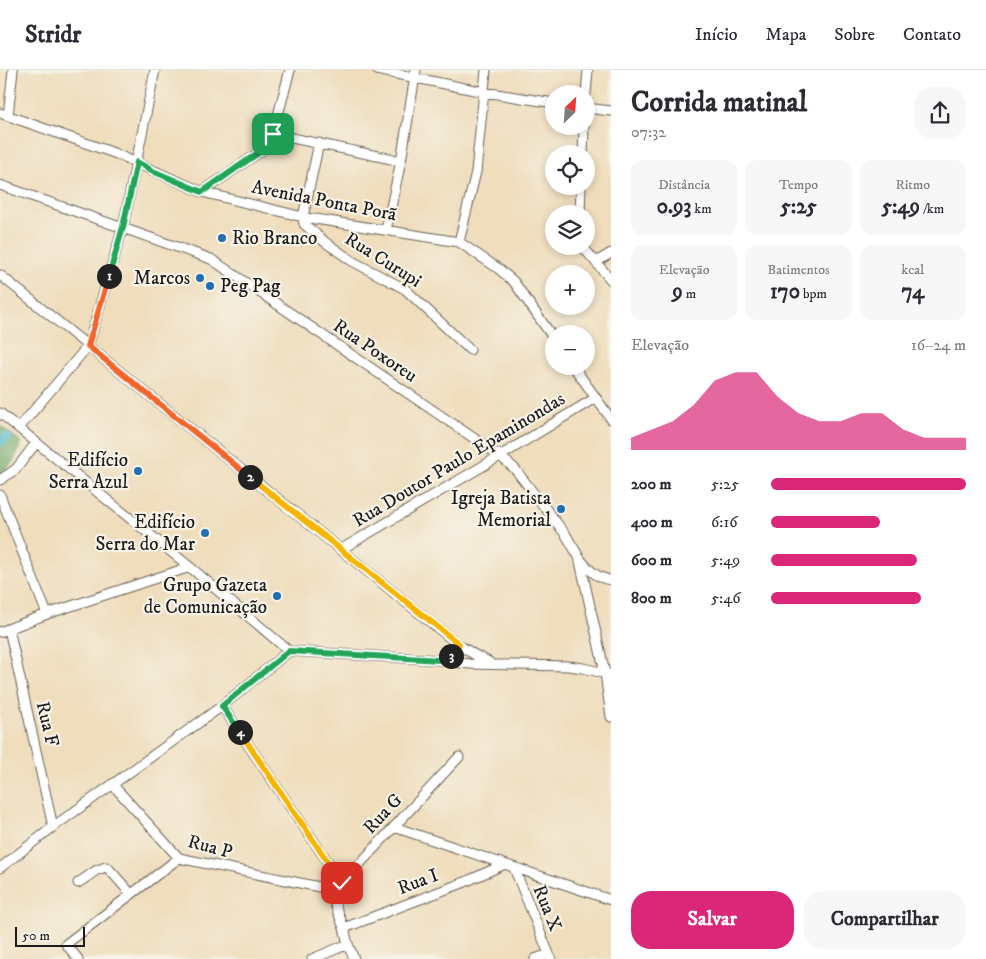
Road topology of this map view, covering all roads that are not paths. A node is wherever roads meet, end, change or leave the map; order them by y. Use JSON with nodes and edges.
{"nodes":[{"id":1,"x":13,"y":70,"type":"edge"},
{"id":2,"x":155,"y":70,"type":"edge"},
{"id":3,"x":290,"y":70,"type":"edge"},
{"id":4,"x":377,"y":70,"type":"edge"},
{"id":5,"x":486,"y":70,"type":"edge"},
{"id":6,"x":588,"y":70,"type":"edge"},
{"id":7,"x":415,"y":74,"type":"edge"},
{"id":8,"x":587,"y":85,"type":"edge"},
{"id":9,"x":484,"y":92,"type":"junction"},
{"id":10,"x":545,"y":102,"type":"edge"},
{"id":11,"x":595,"y":109,"type":"edge"},
{"id":12,"x":611,"y":111,"type":"edge"},
{"id":13,"x":4,"y":114,"type":"edge"},
{"id":14,"x":273,"y":134,"type":"junction"},
{"id":15,"x":319,"y":143,"type":"junction"},
{"id":16,"x":401,"y":161,"type":"junction"},
{"id":17,"x":137,"y":162,"type":"junction"},
{"id":18,"x":0,"y":185,"type":"edge"},
{"id":19,"x":202,"y":192,"type":"junction"},
{"id":20,"x":303,"y":217,"type":"junction"},
{"id":21,"x":123,"y":227,"type":"junction"},
{"id":22,"x":386,"y":230,"type":"junction"},
{"id":23,"x":459,"y":242,"type":"junction"},
{"id":24,"x":611,"y":253,"type":"edge"},
{"id":25,"x":590,"y":255,"type":"edge"},
{"id":26,"x":596,"y":262,"type":"junction"},
{"id":27,"x":0,"y":275,"type":"edge"},
{"id":28,"x":611,"y":280,"type":"edge"},
{"id":29,"x":545,"y":325,"type":"edge"},
{"id":30,"x":88,"y":346,"type":"junction"},
{"id":31,"x":470,"y":350,"type":"dead end"},
{"id":32,"x":579,"y":375,"type":"edge"},
{"id":33,"x":595,"y":398,"type":"junction"},
{"id":34,"x":0,"y":413,"type":"edge"},
{"id":35,"x":611,"y":419,"type":"edge"},
{"id":36,"x":19,"y":428,"type":"junction"},
{"id":37,"x":36,"y":443,"type":"junction"},
{"id":38,"x":500,"y":456,"type":"junction"},
{"id":39,"x":0,"y":480,"type":"edge"},
{"id":40,"x":0,"y":495,"type":"edge"},
{"id":41,"x":340,"y":550,"type":"junction"},
{"id":42,"x":579,"y":557,"type":"junction"},
{"id":43,"x":190,"y":567,"type":"junction"},
{"id":44,"x":611,"y":580,"type":"edge"},
{"id":45,"x":47,"y":614,"type":"junction"},
{"id":46,"x":4,"y":631,"type":"edge"},
{"id":47,"x":459,"y":644,"type":"junction"},
{"id":48,"x":289,"y":651,"type":"junction"},
{"id":49,"x":440,"y":660,"type":"junction"},
{"id":50,"x":493,"y":664,"type":"junction"},
{"id":51,"x":608,"y":674,"type":"edge"},
{"id":52,"x":222,"y":706,"type":"junction"},
{"id":53,"x":611,"y":717,"type":"edge"},
{"id":54,"x":458,"y":757,"type":"dead end"},
{"id":55,"x":112,"y":784,"type":"junction"},
{"id":56,"x":53,"y":827,"type":"junction"},
{"id":57,"x":394,"y":827,"type":"junction"},
{"id":58,"x":179,"y":858,"type":"junction"},
{"id":59,"x":503,"y":865,"type":"junction"},
{"id":60,"x":1,"y":866,"type":"edge"},
{"id":61,"x":514,"y":868,"type":"junction"},
{"id":62,"x":78,"y":883,"type":"dead end"},
{"id":63,"x":342,"y":883,"type":"junction"},
{"id":64,"x":328,"y":889,"type":"junction"},
{"id":65,"x":131,"y":894,"type":"junction"},
{"id":66,"x":611,"y":900,"type":"edge"},
{"id":67,"x":344,"y":928,"type":"junction"},
{"id":68,"x":348,"y":944,"type":"junction"},
{"id":69,"x":550,"y":956,"type":"edge"},
{"id":70,"x":78,"y":959,"type":"edge"},
{"id":71,"x":312,"y":959,"type":"edge"},
{"id":72,"x":354,"y":959,"type":"edge"},
{"id":73,"x":535,"y":959,"type":"edge"}],
"edges":[{"from":1,"to":13,"type":"street"},
{"from":2,"to":17,"type":"street"},
{"from":3,"to":14,"type":"street"},
{"from":4,"to":7,"type":"street"},
{"from":5,"to":9,"type":"street"},
{"from":6,"to":8,"type":"street"},
{"from":7,"to":9,"type":"street"},
{"from":7,"to":16,"type":"street"},
{"from":9,"to":10,"type":"street"},
{"from":9,"to":23,"type":"street"},
{"from":11,"to":12,"type":"street"},
{"from":13,"to":17,"type":"street","name":"Avenida Ponta Porã"},
{"from":14,"to":15,"type":"street"},
{"from":14,"to":19,"type":"street"},
{"from":15,"to":16,"type":"street"},
{"from":15,"to":20,"type":"street"},
{"from":16,"to":22,"type":"street"},
{"from":17,"to":19,"type":"street","name":"Avenida Ponta Porã"},
{"from":17,"to":21,"type":"street"},
{"from":18,"to":21,"type":"street","name":"Rua Poxoreu"},
{"from":19,"to":20,"type":"street","name":"Avenida Ponta Porã"},
{"from":20,"to":22,"type":"street","name":"Avenida Ponta Porã"},
{"from":20,"to":31,"type":"street","name":"Rua Curupi"},
{"from":21,"to":30,"type":"street"},
{"from":21,"to":38,"type":"street","name":"Rua Poxoreu"},
{"from":22,"to":23,"type":"street","name":"Avenida Ponta Porã"},
{"from":23,"to":29,"type":"street","name":"Avenida Ponta Porã"},
{"from":24,"to":26,"type":"street"},
{"from":25,"to":26,"type":"street"},
{"from":26,"to":28,"type":"street"},
{"from":27,"to":30,"type":"street"},
{"from":30,"to":36,"type":"street"},
{"from":30,"to":41,"type":"street"},
{"from":32,"to":33,"type":"street"},
{"from":33,"to":35,"type":"street"},
{"from":33,"to":38,"type":"street","name":"Rua Doutor Paulo Epaminondas"},
{"from":34,"to":36,"type":"street"},
{"from":36,"to":37,"type":"street"},
{"from":37,"to":39,"type":"street"},
{"from":37,"to":43,"type":"street"},
{"from":38,"to":41,"type":"street","name":"Rua Doutor Paulo Epaminondas"},
{"from":38,"to":42,"type":"street","name":"Rua Poxoreu"},
{"from":40,"to":45,"type":"street"},
{"from":41,"to":47,"type":"street"},
{"from":42,"to":44,"type":"street"},
{"from":42,"to":51,"type":"street","name":"Rua Poxoreu"},
{"from":43,"to":45,"type":"street"},
{"from":43,"to":48,"type":"street"},
{"from":45,"to":46,"type":"street"},
{"from":46,"to":56,"type":"street","name":"Rua F"},
{"from":47,"to":49,"type":"street"},
{"from":47,"to":50,"type":"street"},
{"from":48,"to":49,"type":"street"},
{"from":48,"to":52,"type":"street"},
{"from":49,"to":50,"type":"street"},
{"from":50,"to":51,"type":"street"},
{"from":51,"to":53,"type":"street","name":"Rua Poxoreu"},
{"from":52,"to":55,"type":"street"},
{"from":52,"to":63,"type":"street"},
{"from":54,"to":57,"type":"street","name":"Rua G"},
{"from":55,"to":56,"type":"street"},
{"from":55,"to":58,"type":"street","name":"Rua P"},
{"from":56,"to":60,"type":"street"},
{"from":57,"to":59,"type":"street"},
{"from":57,"to":63,"type":"street","name":"Rua G"},
{"from":58,"to":64,"type":"street","name":"Rua P"},
{"from":58,"to":65,"type":"street"},
{"from":59,"to":61,"type":"street"},
{"from":59,"to":67,"type":"street","name":"Rua I"},
{"from":61,"to":66,"type":"street"},
{"from":61,"to":69,"type":"street","name":"Rua X"},
{"from":62,"to":65,"type":"street"},
{"from":63,"to":64,"type":"street","name":"Rua G"},
{"from":64,"to":67,"type":"street"},
{"from":65,"to":70,"type":"street"},
{"from":67,"to":68,"type":"street"},
{"from":68,"to":71,"type":"street"},
{"from":68,"to":72,"type":"street"},
{"from":69,"to":73,"type":"street"}]}
